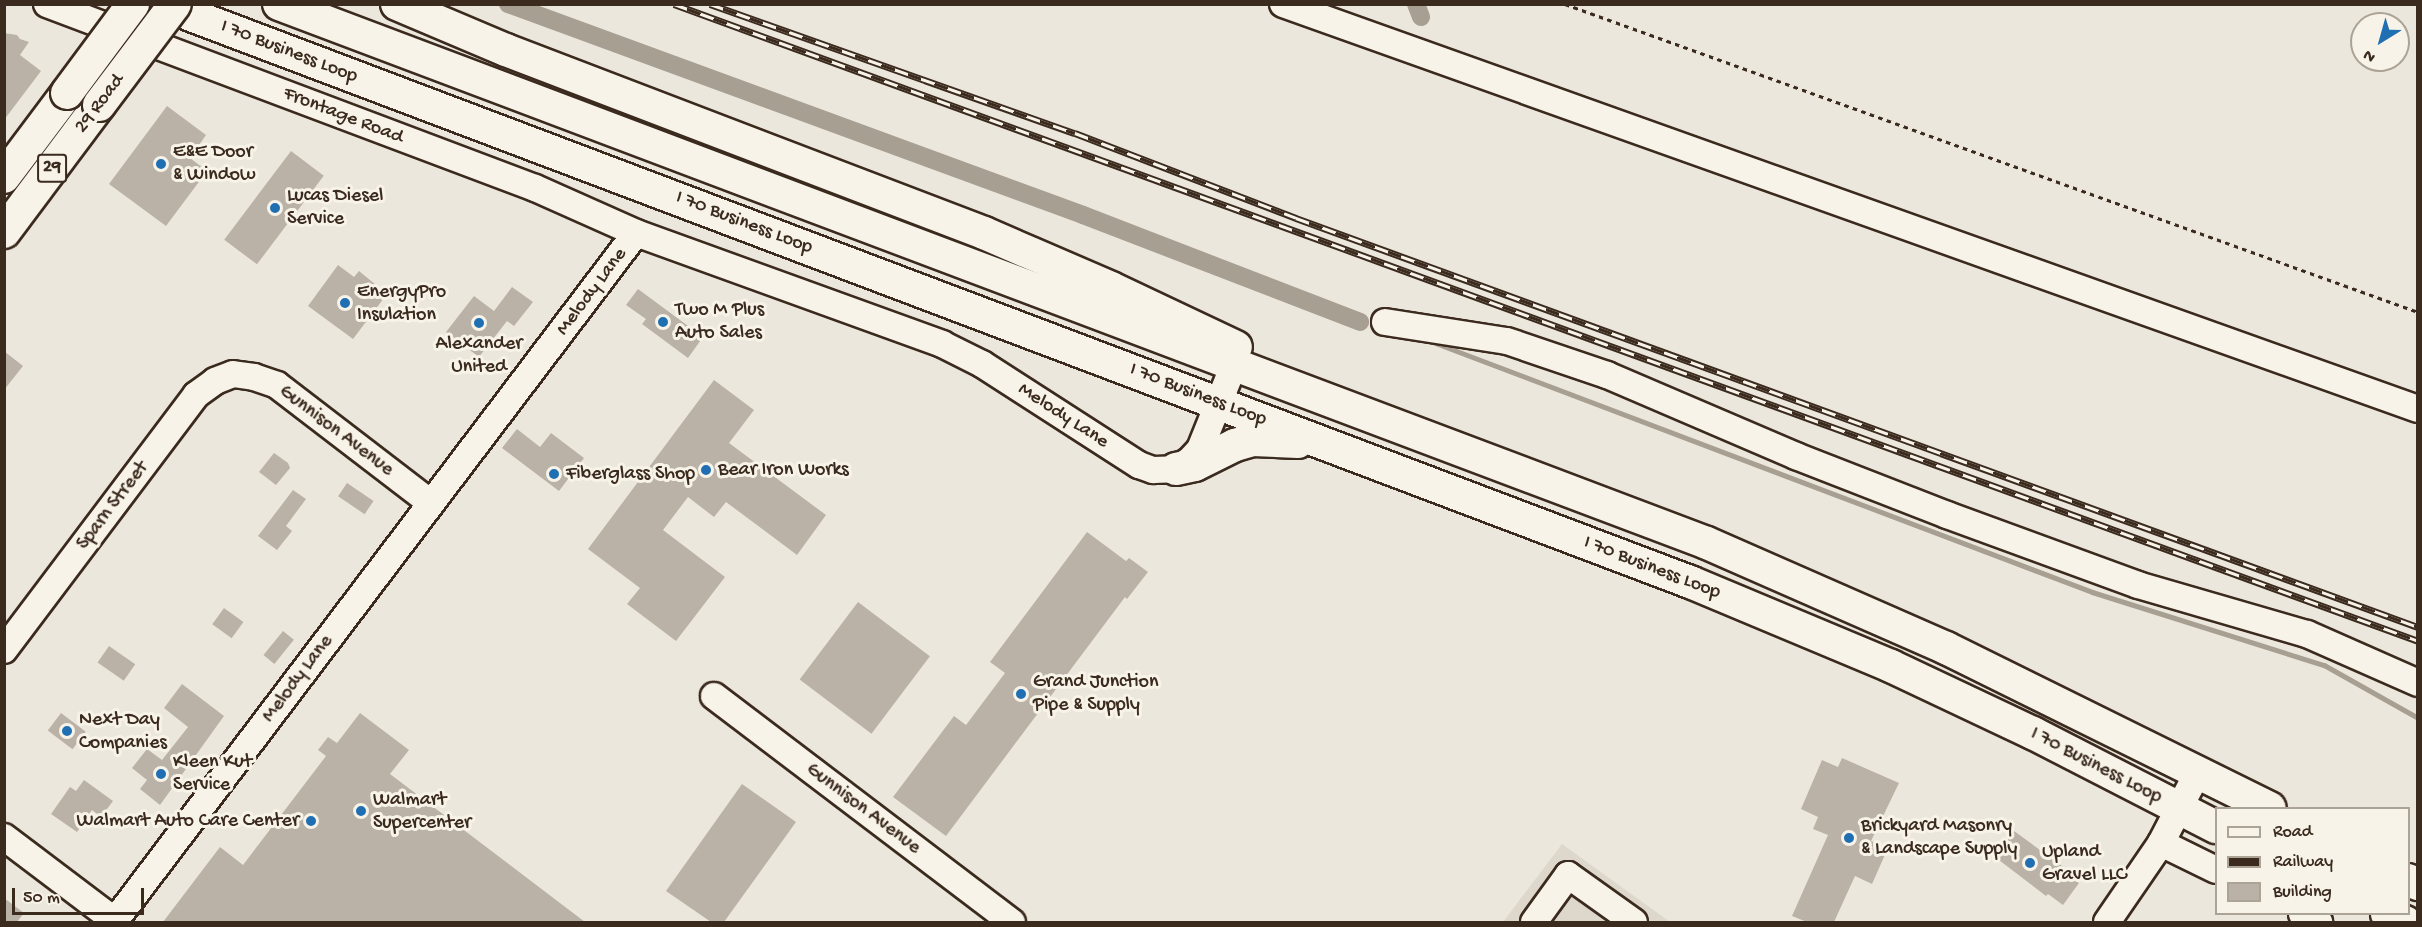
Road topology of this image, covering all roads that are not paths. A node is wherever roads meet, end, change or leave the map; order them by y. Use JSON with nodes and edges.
{"nodes":[{"id":1,"x":47,"y":4,"type":"edge"},
{"id":2,"x":133,"y":4,"type":"edge"},
{"id":3,"x":162,"y":4,"type":"edge"},
{"id":4,"x":175,"y":4,"type":"edge"},
{"id":5,"x":279,"y":4,"type":"edge"},
{"id":6,"x":397,"y":4,"type":"edge"},
{"id":7,"x":1283,"y":4,"type":"edge"},
{"id":8,"x":4,"y":177,"type":"edge"},
{"id":9,"x":4,"y":232,"type":"edge"},
{"id":10,"x":636,"y":233,"type":"junction"},
{"id":11,"x":1385,"y":322,"type":"dead end"},
{"id":12,"x":1234,"y":365,"type":"junction"},
{"id":13,"x":233,"y":374,"type":"joint"},
{"id":14,"x":1220,"y":403,"type":"junction"},
{"id":15,"x":2418,"y":409,"type":"edge"},
{"id":16,"x":1401,"y":428,"type":"junction"},
{"id":17,"x":1354,"y":453,"type":"junction"},
{"id":18,"x":1176,"y":469,"type":"junction"},
{"id":19,"x":431,"y":503,"type":"junction"},
{"id":20,"x":4,"y":650,"type":"edge"},
{"id":21,"x":2418,"y":683,"type":"edge"},
{"id":22,"x":714,"y":696,"type":"dead end"},
{"id":23,"x":2198,"y":772,"type":"junction"},
{"id":24,"x":2268,"y":807,"type":"edge"},
{"id":25,"x":2180,"y":808,"type":"junction"},
{"id":26,"x":2215,"y":826,"type":"edge"},
{"id":27,"x":4,"y":837,"type":"edge"},
{"id":28,"x":2161,"y":843,"type":"junction"},
{"id":29,"x":2215,"y":869,"type":"edge"},
{"id":30,"x":2304,"y":915,"type":"edge"},
{"id":31,"x":2389,"y":915,"type":"edge"},
{"id":32,"x":115,"y":922,"type":"edge"},
{"id":33,"x":1012,"y":922,"type":"edge"},
{"id":34,"x":1534,"y":922,"type":"edge"},
{"id":35,"x":1634,"y":922,"type":"edge"},
{"id":36,"x":2107,"y":922,"type":"edge"},
{"id":37,"x":2319,"y":922,"type":"edge"},
{"id":38,"x":2405,"y":922,"type":"edge"}],
"edges":[{"from":1,"to":10,"type":"street","name":"Frontage Road"},
{"from":2,"to":8,"type":"main road","name":"29 Road","number":"29","bridge":true},
{"from":3,"to":14,"type":"main road","name":"I 70 Business Loop"},
{"from":4,"to":9,"type":"main road","name":"29 Road","number":"29","bridge":true},
{"from":5,"to":12,"type":"main road","name":"I 70 Business Loop"},
{"from":6,"to":16,"type":"main road"},
{"from":7,"to":15,"type":"street"},
{"from":10,"to":18,"type":"street","name":"Melody Lane"},
{"from":10,"to":19,"type":"street","name":"Melody Lane"},
{"from":11,"to":21,"type":"street"},
{"from":12,"to":14,"type":"street"},
{"from":12,"to":16,"type":"main road","name":"I 70 Business Loop"},
{"from":13,"to":19,"type":"street","name":"Gunnison Avenue"},
{"from":13,"to":20,"type":"street","name":"Sparn Street"},
{"from":14,"to":17,"type":"main road","name":"I 70 Business Loop"},
{"from":14,"to":18,"type":"street"},
{"from":16,"to":23,"type":"main road","name":"I 70 Business Loop"},
{"from":17,"to":18,"type":"main road"},
{"from":17,"to":25,"type":"main road","name":"I 70 Business Loop"},
{"from":19,"to":32,"type":"street","name":"Melody Lane"},
{"from":22,"to":33,"type":"street","name":"Gunnison Avenue"},
{"from":23,"to":24,"type":"main road","name":"I 70 Business Loop"},
{"from":23,"to":25,"type":"street"},
{"from":25,"to":26,"type":"main road","name":"I 70 Business Loop"},
{"from":25,"to":28,"type":"street"},
{"from":27,"to":32,"type":"street"},
{"from":28,"to":29,"type":"street"},
{"from":28,"to":36,"type":"street"},
{"from":30,"to":37,"type":"street"},
{"from":31,"to":38,"type":"main road"},
{"from":34,"to":35,"type":"street"}]}
